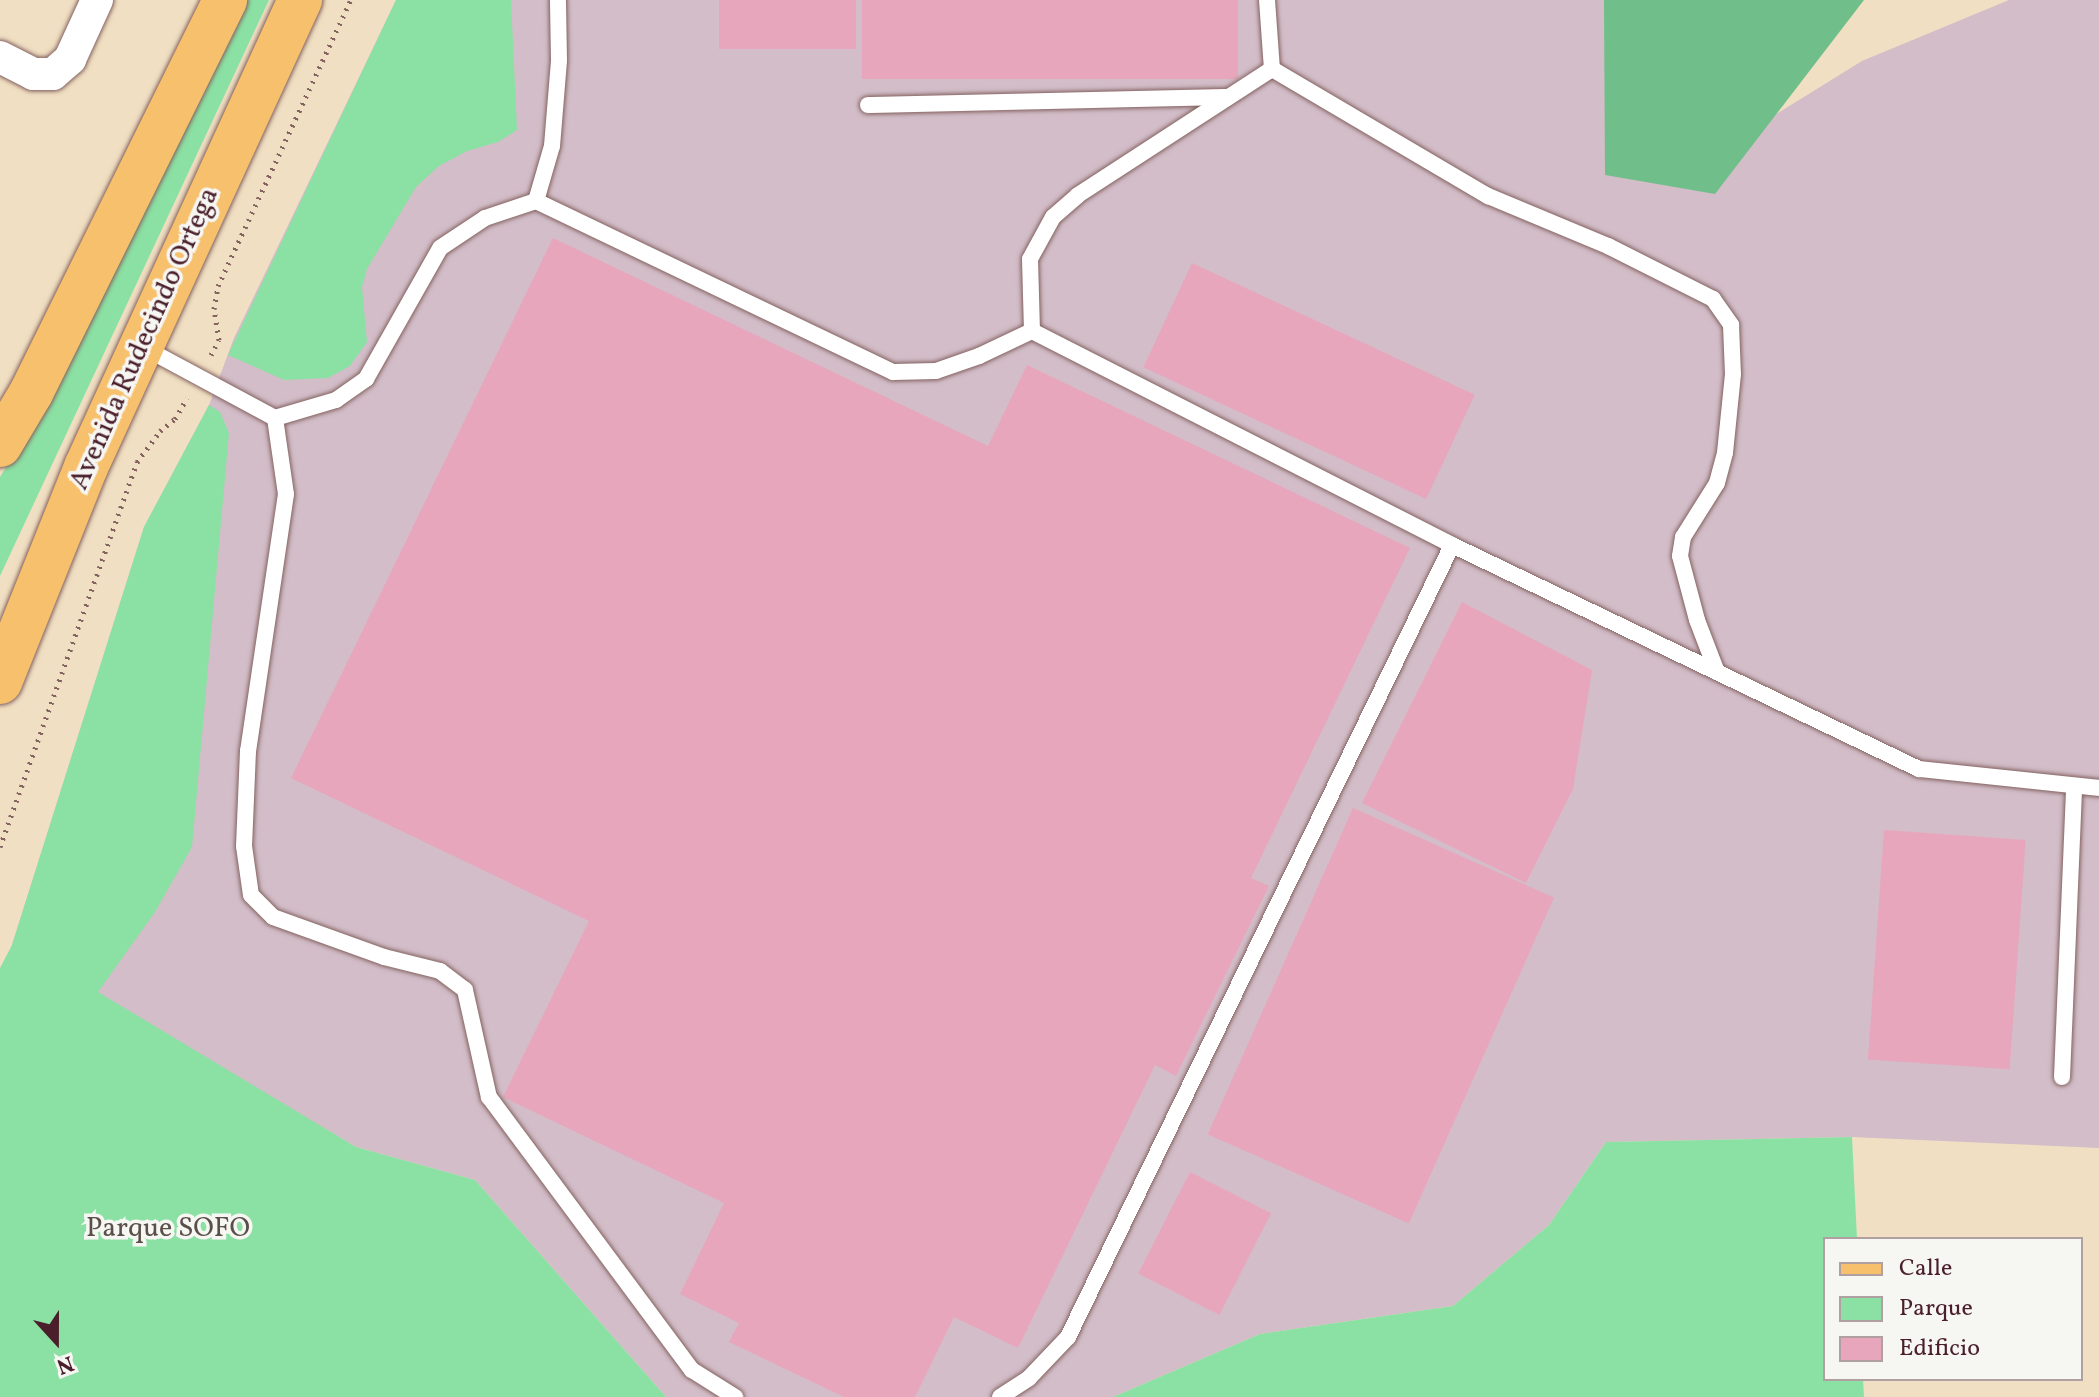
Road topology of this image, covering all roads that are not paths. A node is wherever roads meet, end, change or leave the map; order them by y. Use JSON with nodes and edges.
{"nodes":[{"id":1,"x":97,"y":0,"type":"edge"},
{"id":2,"x":225,"y":0,"type":"edge"},
{"id":3,"x":300,"y":0,"type":"edge"},
{"id":4,"x":558,"y":0,"type":"edge"},
{"id":5,"x":1267,"y":0,"type":"edge"},
{"id":6,"x":0,"y":57,"type":"edge"},
{"id":7,"x":1272,"y":69,"type":"junction"},
{"id":8,"x":1229,"y":97,"type":"junction"},
{"id":9,"x":868,"y":105,"type":"dead end"},
{"id":10,"x":536,"y":201,"type":"junction"},
{"id":11,"x":1032,"y":331,"type":"junction"},
{"id":12,"x":141,"y":346,"type":"junction"},
{"id":13,"x":275,"y":418,"type":"junction"},
{"id":14,"x":0,"y":445,"type":"edge"},
{"id":15,"x":1452,"y":545,"type":"junction"},
{"id":16,"x":1717,"y":672,"type":"junction"},
{"id":17,"x":0,"y":682,"type":"edge"},
{"id":18,"x":2074,"y":788,"type":"junction"},
{"id":19,"x":2099,"y":788,"type":"edge"},
{"id":20,"x":2062,"y":1077,"type":"dead end"},
{"id":21,"x":735,"y":1397,"type":"edge"},
{"id":22,"x":1000,"y":1397,"type":"edge"}],
"edges":[{"from":1,"to":6,"type":"street"},
{"from":2,"to":14,"type":"main road"},
{"from":3,"to":12,"type":"main road","name":"Avenida Rudecindo Ortega"},
{"from":4,"to":10,"type":"lane"},
{"from":5,"to":7,"type":"lane"},
{"from":7,"to":8,"type":"lane"},
{"from":7,"to":16,"type":"lane"},
{"from":8,"to":9,"type":"lane"},
{"from":8,"to":11,"type":"lane"},
{"from":10,"to":11,"type":"lane"},
{"from":10,"to":13,"type":"lane"},
{"from":11,"to":15,"type":"lane"},
{"from":12,"to":13,"type":"lane"},
{"from":12,"to":17,"type":"main road","name":"Avenida Rudecindo Ortega"},
{"from":13,"to":21,"type":"lane"},
{"from":15,"to":16,"type":"lane"},
{"from":15,"to":22,"type":"lane"},
{"from":16,"to":18,"type":"lane"},
{"from":18,"to":19,"type":"lane"},
{"from":18,"to":20,"type":"lane"}]}
